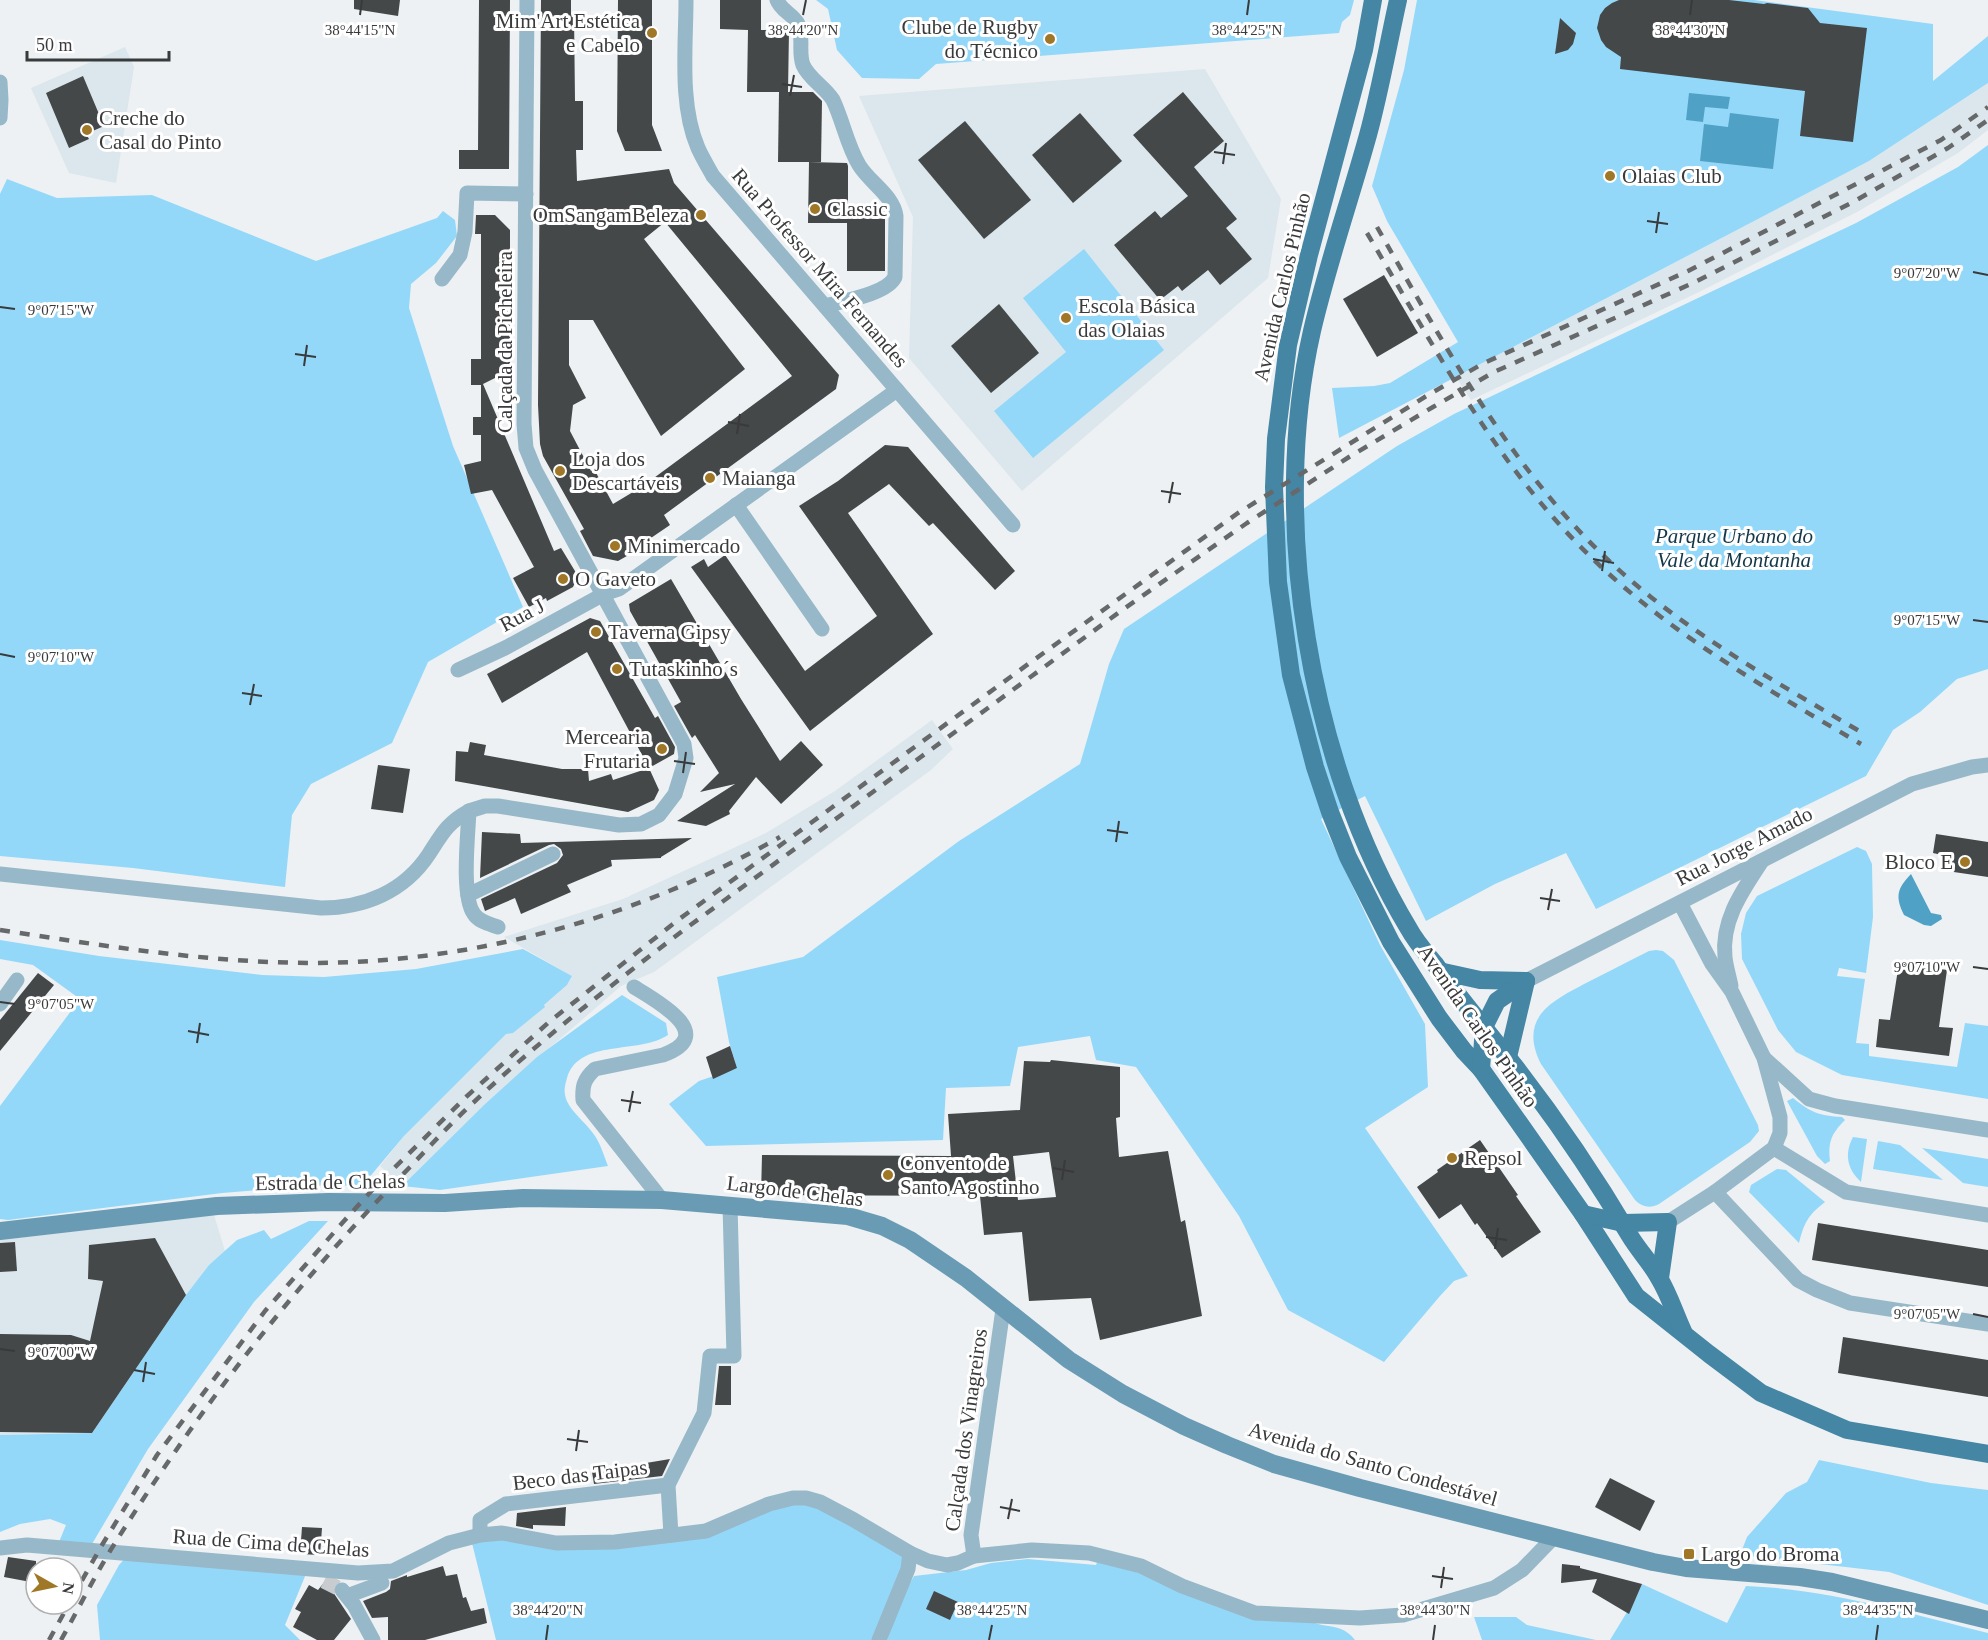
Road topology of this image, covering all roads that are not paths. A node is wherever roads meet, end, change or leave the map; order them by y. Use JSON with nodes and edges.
{"nodes":[{"id":1,"x":526,"y":0,"type":"edge"},
{"id":2,"x":686,"y":0,"type":"edge"},
{"id":3,"x":777,"y":0,"type":"edge"},
{"id":4,"x":1373,"y":0,"type":"edge"},
{"id":5,"x":1398,"y":0,"type":"edge"},
{"id":6,"x":0,"y":82,"type":"edge"},
{"id":7,"x":0,"y":118,"type":"edge"},
{"id":8,"x":526,"y":194,"type":"junction"},
{"id":9,"x":442,"y":279,"type":"dead end"},
{"id":10,"x":825,"y":306,"type":"junction"},
{"id":11,"x":897,"y":390,"type":"junction"},
{"id":12,"x":736,"y":505,"type":"junction"},
{"id":13,"x":1013,"y":525,"type":"dead end"},
{"id":14,"x":604,"y":594,"type":"junction"},
{"id":15,"x":822,"y":629,"type":"dead end"},
{"id":16,"x":458,"y":670,"type":"dead end"},
{"id":17,"x":1988,"y":765,"type":"edge"},
{"id":18,"x":469,"y":811,"type":"junction"},
{"id":19,"x":553,"y":854,"type":"dead end"},
{"id":20,"x":1764,"y":858,"type":"junction"},
{"id":21,"x":0,"y":874,"type":"edge"},
{"id":22,"x":468,"y":895,"type":"junction"},
{"id":23,"x":1680,"y":903,"type":"junction"},
{"id":24,"x":498,"y":927,"type":"dead end"},
{"id":25,"x":1439,"y":971,"type":"junction"},
{"id":26,"x":16,"y":980,"type":"dead end"},
{"id":27,"x":1526,"y":981,"type":"junction"},
{"id":28,"x":634,"y":987,"type":"dead end"},
{"id":29,"x":1732,"y":992,"type":"junction"},
{"id":30,"x":0,"y":1004,"type":"edge"},
{"id":31,"x":1484,"y":1027,"type":"junction"},
{"id":32,"x":1508,"y":1057,"type":"junction"},
{"id":33,"x":1764,"y":1058,"type":"junction"},
{"id":34,"x":1481,"y":1069,"type":"junction"},
{"id":35,"x":1988,"y":1130,"type":"edge"},
{"id":36,"x":1774,"y":1148,"type":"junction"},
{"id":37,"x":1715,"y":1192,"type":"junction"},
{"id":38,"x":662,"y":1200,"type":"junction"},
{"id":39,"x":730,"y":1205,"type":"junction"},
{"id":40,"x":1583,"y":1214,"type":"junction"},
{"id":41,"x":1988,"y":1215,"type":"edge"},
{"id":42,"x":1668,"y":1222,"type":"junction"},
{"id":43,"x":1623,"y":1223,"type":"junction"},
{"id":44,"x":0,"y":1230,"type":"edge"},
{"id":45,"x":1660,"y":1278,"type":"junction"},
{"id":46,"x":1003,"y":1309,"type":"junction"},
{"id":47,"x":1988,"y":1324,"type":"edge"},
{"id":48,"x":1683,"y":1333,"type":"junction"},
{"id":49,"x":1988,"y":1454,"type":"edge"},
{"id":50,"x":668,"y":1485,"type":"junction"},
{"id":51,"x":480,"y":1535,"type":"junction"},
{"id":52,"x":671,"y":1535,"type":"junction"},
{"id":53,"x":1553,"y":1538,"type":"junction"},
{"id":54,"x":0,"y":1548,"type":"edge"},
{"id":55,"x":910,"y":1553,"type":"junction"},
{"id":56,"x":974,"y":1556,"type":"junction"},
{"id":57,"x":313,"y":1569,"type":"junction"},
{"id":58,"x":324,"y":1581,"type":"tunnel mouth"},
{"id":59,"x":382,"y":1583,"type":"dead end"},
{"id":60,"x":1988,"y":1620,"type":"edge"},
{"id":61,"x":373,"y":1640,"type":"edge"},
{"id":62,"x":879,"y":1640,"type":"edge"}],
"edges":[{"from":1,"to":8,"type":"street","name":"Calçada da Picheleira"},
{"from":2,"to":10,"type":"street","name":"Rua Professor Mira Fernandes"},
{"from":3,"to":10,"type":"street"},
{"from":4,"to":34,"type":"main road","name":"Avenida Carlos Pinhão"},
{"from":5,"to":25,"type":"main road","name":"Avenida Carlos Pinhão"},
{"from":6,"to":7,"type":"street"},
{"from":8,"to":9,"type":"street"},
{"from":8,"to":14,"type":"street","name":"Calçada da Picheleira"},
{"from":10,"to":11,"type":"street","name":"Rua Professor Mira Fernandes"},
{"from":11,"to":12,"type":"street","name":"Rua J"},
{"from":11,"to":13,"type":"street","name":"Rua Professor Mira Fernandes"},
{"from":12,"to":14,"type":"street","name":"Rua J"},
{"from":12,"to":15,"type":"street"},
{"from":14,"to":16,"type":"street","name":"Rua J"},
{"from":14,"to":18,"type":"street","name":"Calçada da Picheleira"},
{"from":17,"to":20,"type":"street","name":"Rua Jorge Amado"},
{"from":18,"to":21,"type":"street"},
{"from":18,"to":22,"type":"street"},
{"from":19,"to":22,"type":"street"},
{"from":20,"to":23,"type":"street","name":"Rua Jorge Amado"},
{"from":20,"to":29,"type":"street"},
{"from":22,"to":24,"type":"street"},
{"from":23,"to":27,"type":"street","name":"Rua Jorge Amado"},
{"from":23,"to":29,"type":"street"},
{"from":25,"to":27,"type":"main road"},
{"from":25,"to":31,"type":"main road","name":"Avenida Carlos Pinhão"},
{"from":26,"to":30,"type":"street"},
{"from":27,"to":31,"type":"main road"},
{"from":27,"to":32,"type":"main road"},
{"from":28,"to":38,"type":"street"},
{"from":29,"to":33,"type":"street"},
{"from":31,"to":32,"type":"main road","name":"Avenida Carlos Pinhão"},
{"from":31,"to":34,"type":"main road"},
{"from":32,"to":43,"type":"main road","name":"Avenida Carlos Pinhão"},
{"from":33,"to":35,"type":"street"},
{"from":33,"to":36,"type":"street"},
{"from":34,"to":40,"type":"main road","name":"Avenida Carlos Pinhão"},
{"from":36,"to":37,"type":"street"},
{"from":36,"to":41,"type":"street"},
{"from":37,"to":42,"type":"street"},
{"from":37,"to":47,"type":"street"},
{"from":38,"to":39,"type":"main road","name":"Largo de Chelas"},
{"from":38,"to":44,"type":"main road","name":"Estrada de Chelas"},
{"from":39,"to":46,"type":"main road","name":"Largo de Chelas"},
{"from":39,"to":50,"type":"street","name":"Beco das Taipas"},
{"from":40,"to":43,"type":"main road"},
{"from":40,"to":48,"type":"main road","name":"Avenida Carlos Pinhão"},
{"from":42,"to":43,"type":"main road"},
{"from":42,"to":45,"type":"main road"},
{"from":43,"to":45,"type":"main road","name":"Avenida Carlos Pinhão"},
{"from":45,"to":48,"type":"main road","name":"Avenida Carlos Pinhão"},
{"from":46,"to":53,"type":"main road","name":"Avenida do Santo Condestável"},
{"from":46,"to":56,"type":"street","name":"Calçada dos Vinagreiros"},
{"from":48,"to":49,"type":"main road","name":"Avenida Carlos Pinhão"},
{"from":50,"to":51,"type":"street","name":"Beco das Taipas"},
{"from":50,"to":52,"type":"street","name":"Beco das Taipas"},
{"from":51,"to":52,"type":"street","name":"Rua de Cima de Chelas"},
{"from":51,"to":57,"type":"street","name":"Rua de Cima de Chelas"},
{"from":52,"to":55,"type":"street","name":"Rua de Cima de Chelas"},
{"from":53,"to":56,"type":"street","name":"Rua de Cima de Chelas"},
{"from":53,"to":60,"type":"main road"},
{"from":54,"to":57,"type":"street","name":"Rua de Cima de Chelas"},
{"from":55,"to":56,"type":"street","name":"Rua de Cima de Chelas"},
{"from":55,"to":62,"type":"street"},
{"from":57,"to":58,"type":"street"},
{"from":59,"to":61,"type":"street"}]}
